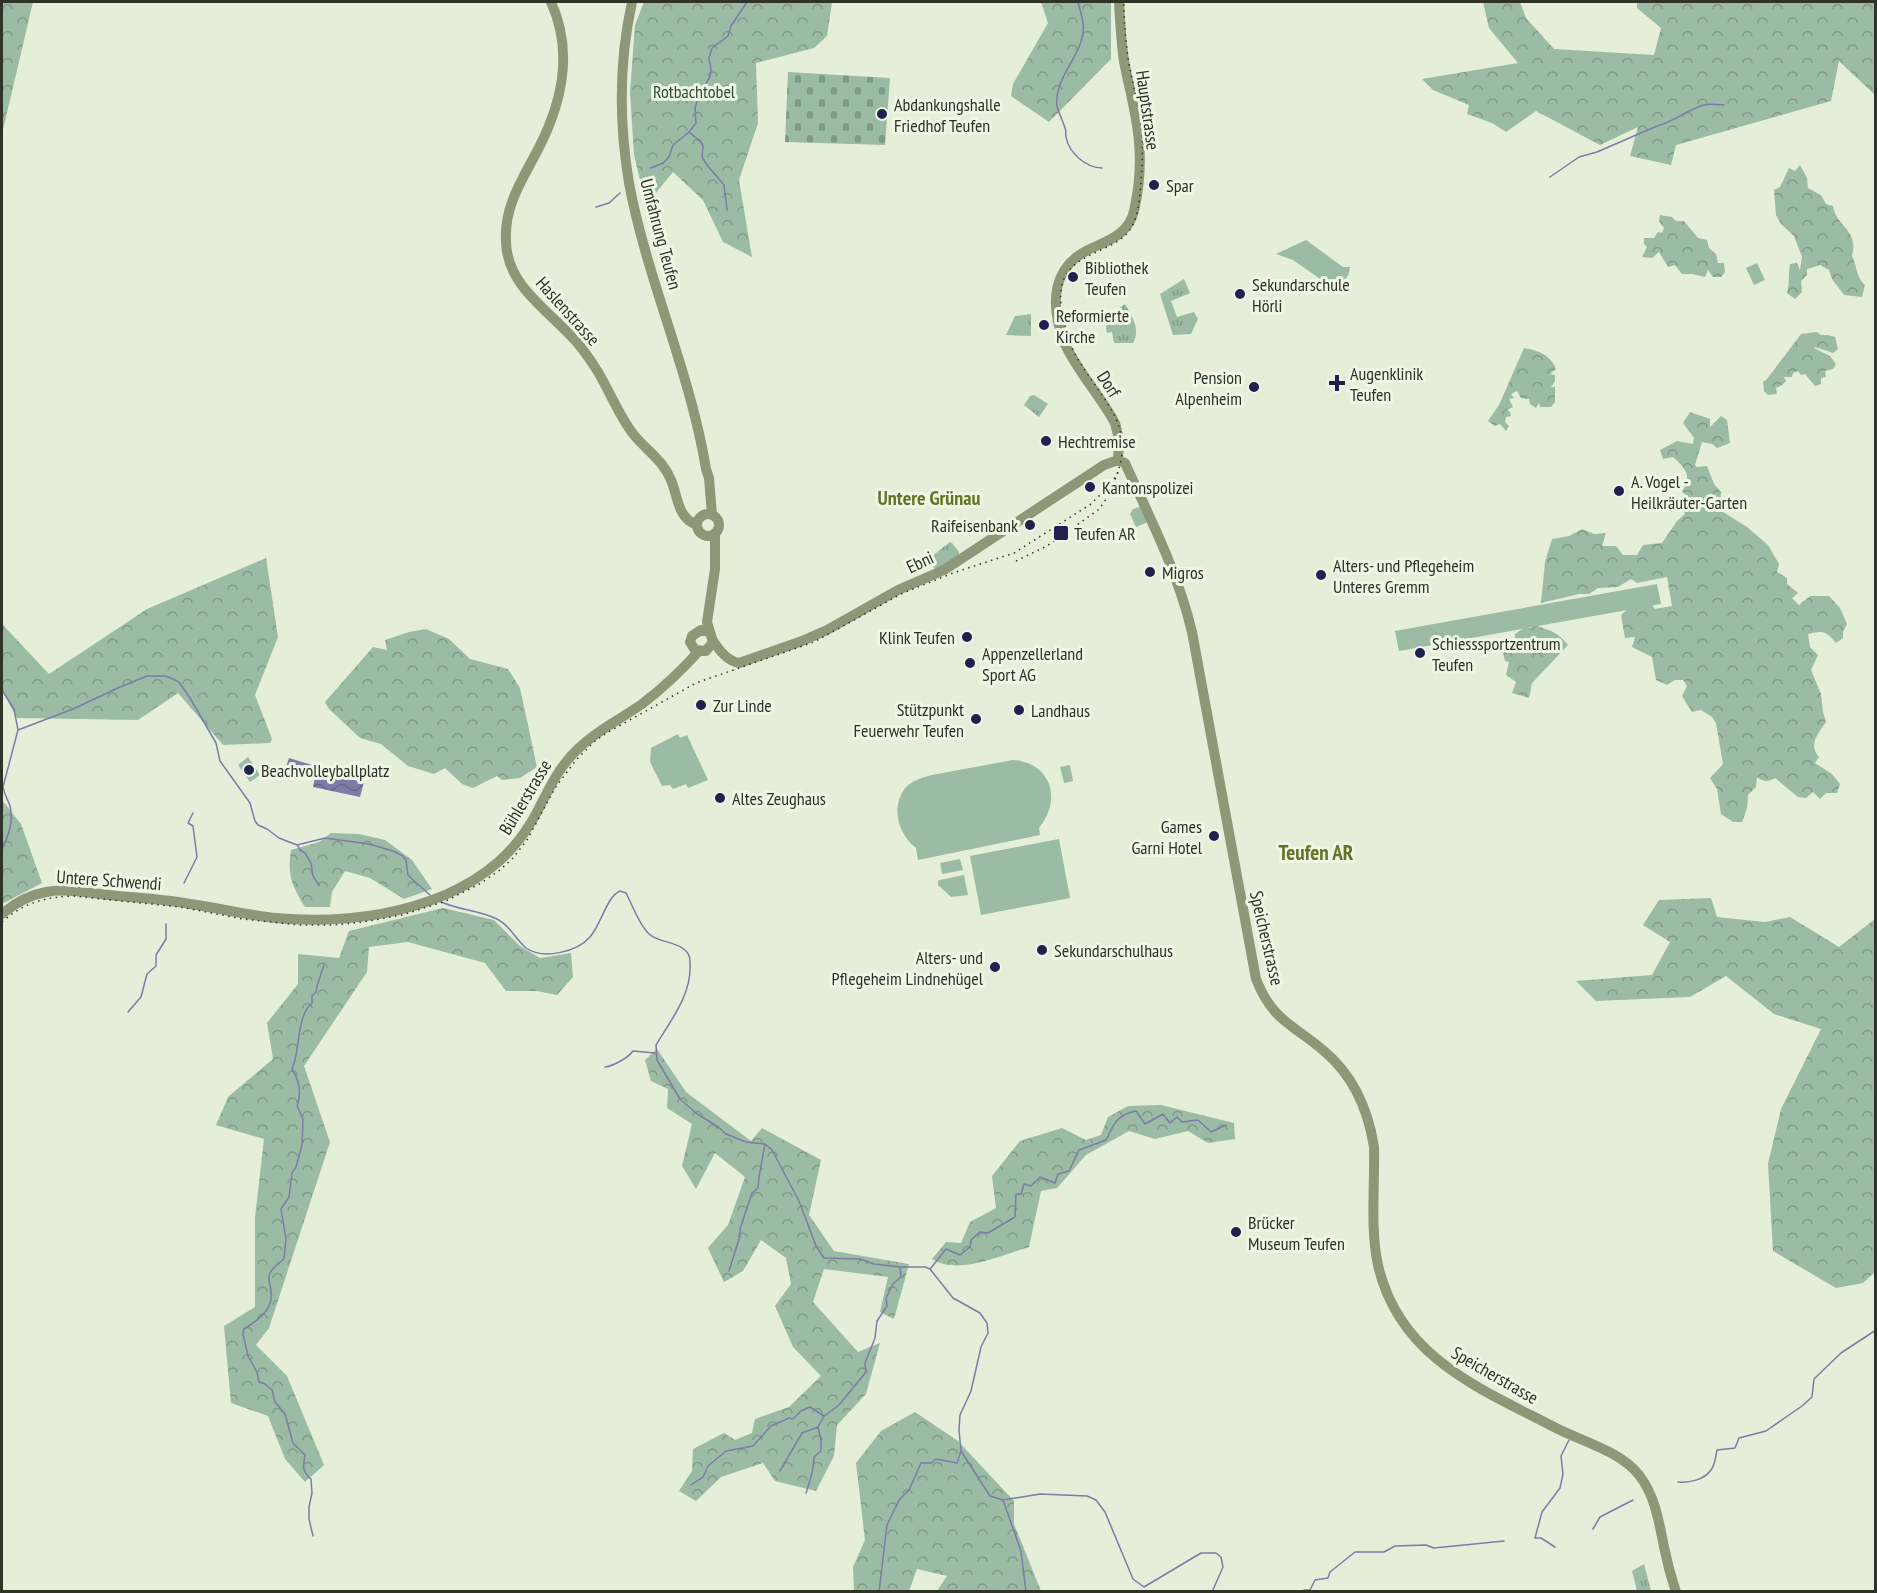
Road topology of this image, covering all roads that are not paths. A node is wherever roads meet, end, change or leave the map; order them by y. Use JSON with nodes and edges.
{"nodes":[{"id":1,"x":551,"y":2,"type":"edge"},
{"id":2,"x":632,"y":2,"type":"edge"},
{"id":3,"x":1119,"y":2,"type":"edge"},
{"id":4,"x":1129,"y":223,"type":"joint"},
{"id":5,"x":1118,"y":460,"type":"junction"},
{"id":6,"x":704,"y":519,"type":"junction"},
{"id":7,"x":711,"y":535,"type":"junction"},
{"id":8,"x":706,"y":634,"type":"junction"},
{"id":9,"x":699,"y":650,"type":"junction"},
{"id":10,"x":724,"y":655,"type":"junction"},
{"id":11,"x":219,"y":909,"type":"joint"},
{"id":12,"x":2,"y":914,"type":"edge"},
{"id":13,"x":1676,"y":1592,"type":"edge"}],
"edges":[{"from":1,"to":6,"type":"main road","name":"Haslenstrasse"},
{"from":2,"to":6,"type":"main road","name":"Umfahrung Teufen"},
{"from":3,"to":4,"type":"main road","name":"Hauptstrasse"},
{"from":4,"to":5,"type":"main road","name":"Dorf"},
{"from":5,"to":10,"type":"main road","name":"Ebni"},
{"from":5,"to":13,"type":"main road","name":"Speicherstrasse"},
{"from":6,"to":7,"type":"main road","name":"Haslenstrasse"},
{"from":6,"to":7,"type":"main road","name":"Umfahrung Teufen"},
{"from":7,"to":8,"type":"main road","name":"Umfahrung Teufen"},
{"from":8,"to":9,"type":"main road"},
{"from":8,"to":9,"type":"main road"},
{"from":8,"to":10,"type":"main road"},
{"from":9,"to":10,"type":"main road","name":"Ebni"},
{"from":9,"to":11,"type":"main road","name":"Bühlerstrasse"},
{"from":11,"to":12,"type":"main road","name":"Untere Schwendi"}]}
